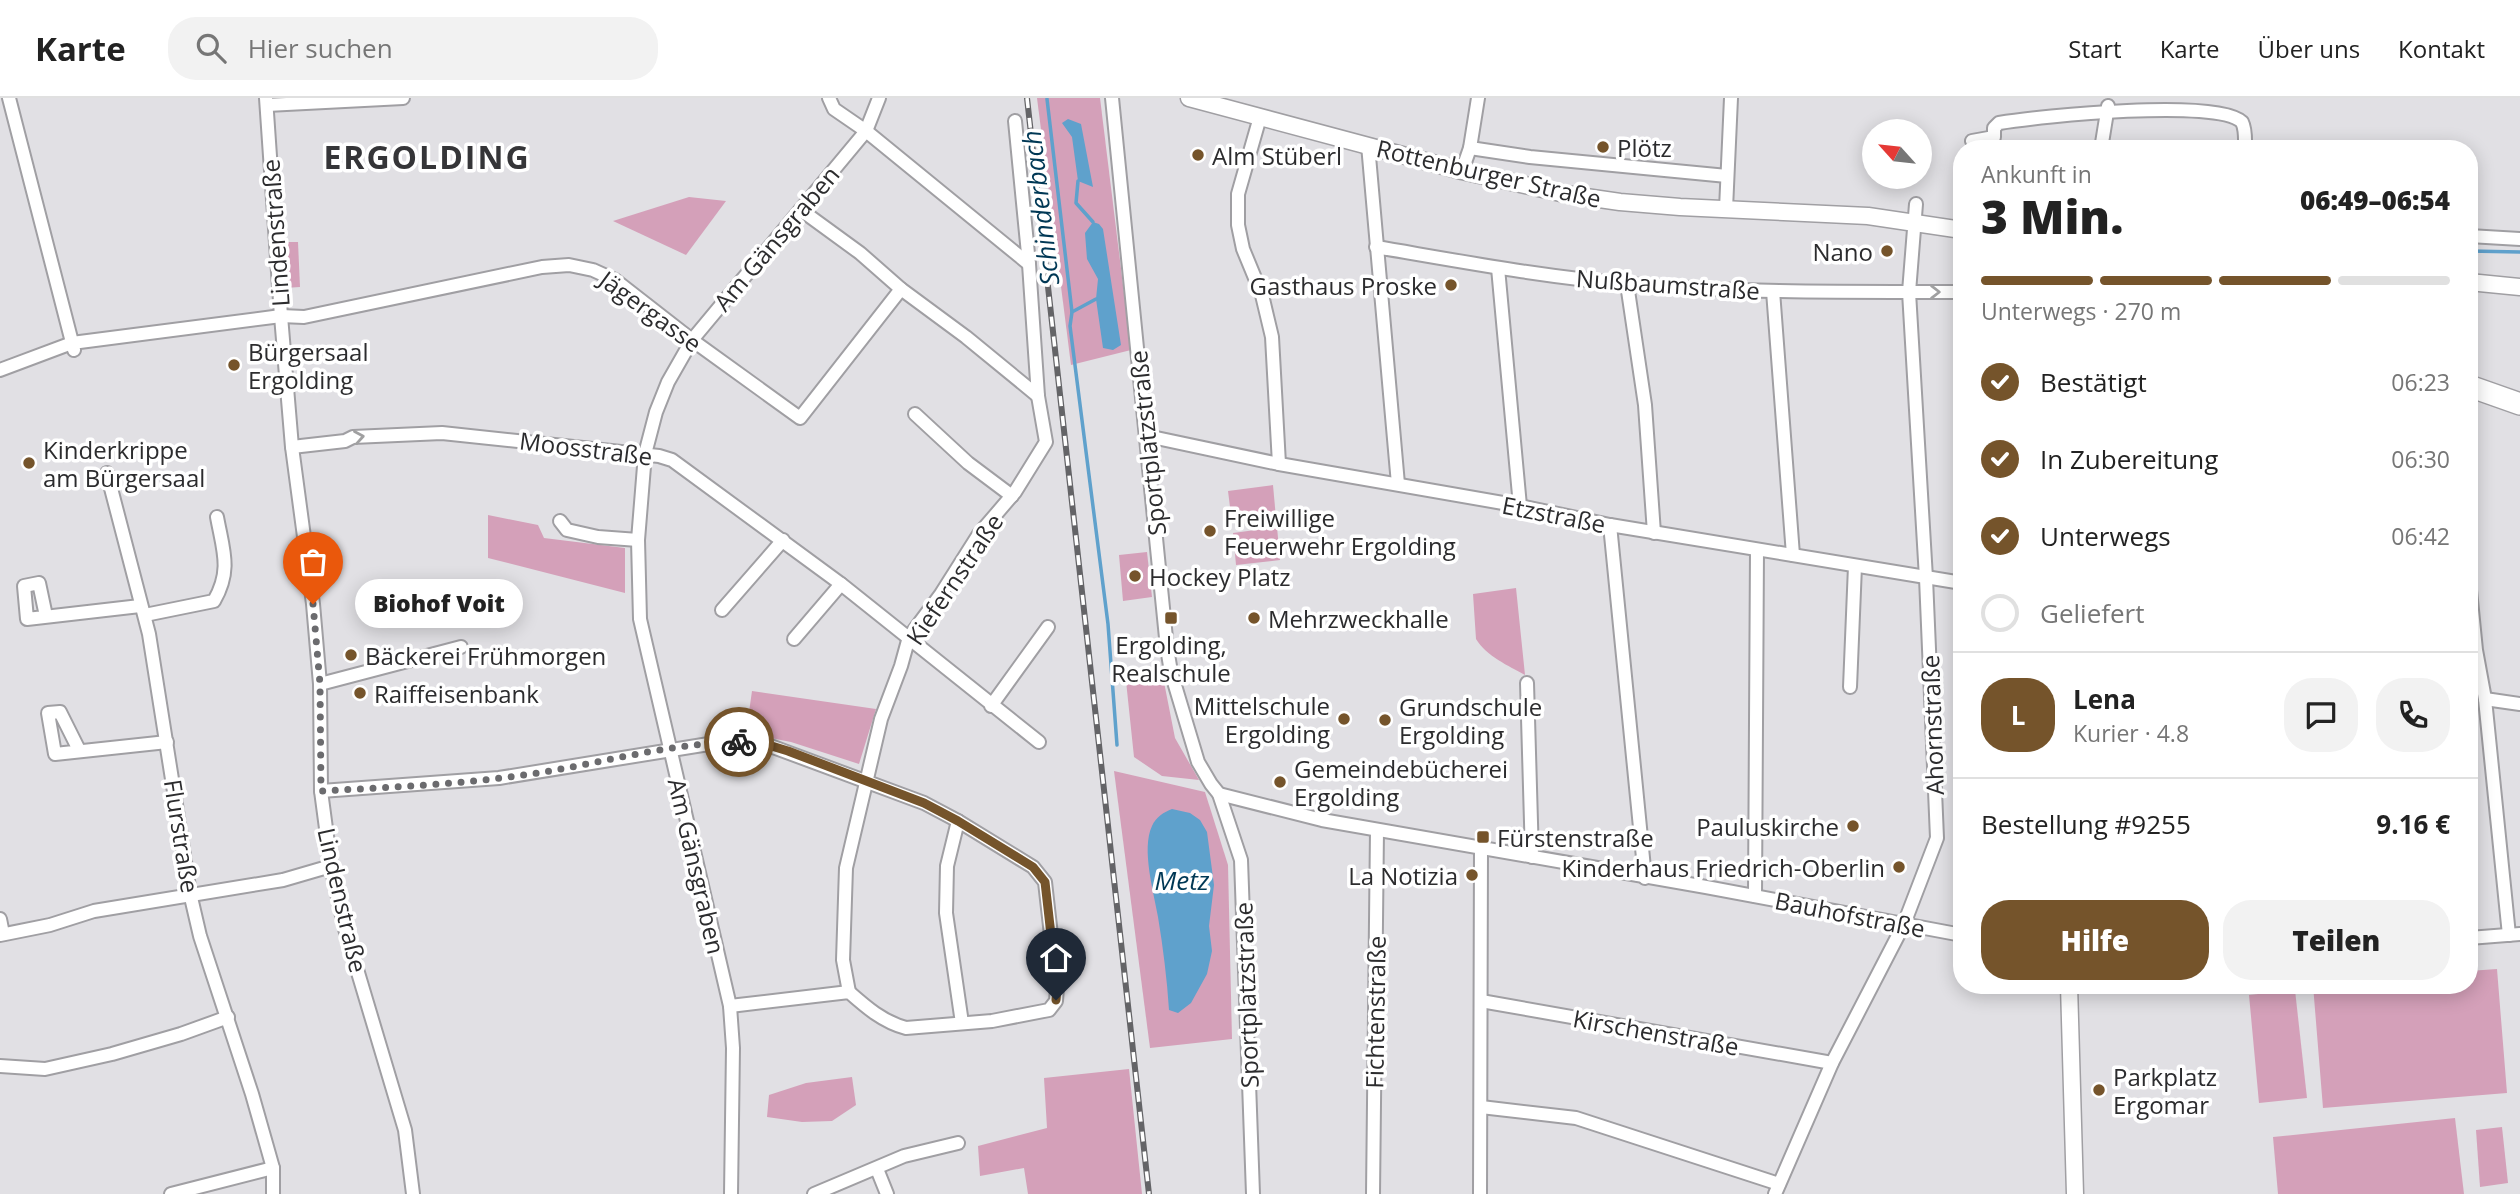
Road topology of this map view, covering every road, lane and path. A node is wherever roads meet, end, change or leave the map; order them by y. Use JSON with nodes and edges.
{"nodes":[{"id":1,"x":9,"y":98,"type":"edge"},
{"id":2,"x":403,"y":98,"type":"edge"},
{"id":3,"x":829,"y":98,"type":"edge"},
{"id":4,"x":879,"y":98,"type":"edge"},
{"id":5,"x":1112,"y":98,"type":"edge"},
{"id":6,"x":1189,"y":98,"type":"edge"},
{"id":7,"x":1478,"y":98,"type":"edge"},
{"id":8,"x":1731,"y":98,"type":"edge"},
{"id":9,"x":266,"y":101,"type":"edge"},
{"id":10,"x":1219,"y":102,"type":"edge"},
{"id":11,"x":2108,"y":106,"type":"junction"},
{"id":12,"x":1260,"y":117,"type":"junction"},
{"id":13,"x":1015,"y":121,"type":"dead end"},
{"id":14,"x":866,"y":131,"type":"junction"},
{"id":15,"x":1996,"y":140,"type":"edge"},
{"id":16,"x":2102,"y":140,"type":"edge"},
{"id":17,"x":2245,"y":140,"type":"edge"},
{"id":18,"x":1368,"y":145,"type":"junction"},
{"id":19,"x":1470,"y":148,"type":"junction"},
{"id":20,"x":1462,"y":171,"type":"junction"},
{"id":21,"x":1727,"y":176,"type":"junction"},
{"id":22,"x":1916,"y":204,"type":"dead end"},
{"id":23,"x":1726,"y":209,"type":"junction"},
{"id":24,"x":801,"y":210,"type":"junction"},
{"id":25,"x":1913,"y":222,"type":"junction"},
{"id":26,"x":1953,"y":229,"type":"edge"},
{"id":27,"x":2478,"y":237,"type":"edge"},
{"id":28,"x":2520,"y":239,"type":"edge"},
{"id":29,"x":1376,"y":247,"type":"junction"},
{"id":30,"x":1029,"y":264,"type":"junction"},
{"id":31,"x":1499,"y":268,"type":"junction"},
{"id":32,"x":2478,"y":283,"type":"edge"},
{"id":33,"x":1627,"y":284,"type":"junction"},
{"id":34,"x":2520,"y":287,"type":"edge"},
{"id":35,"x":901,"y":289,"type":"junction"},
{"id":36,"x":1773,"y":291,"type":"junction"},
{"id":37,"x":1909,"y":292,"type":"junction"},
{"id":38,"x":1953,"y":292,"type":"edge"},
{"id":39,"x":281,"y":316,"type":"junction"},
{"id":40,"x":692,"y":340,"type":"junction"},
{"id":41,"x":73,"y":347,"type":"junction"},
{"id":42,"x":0,"y":370,"type":"edge"},
{"id":43,"x":2478,"y":389,"type":"edge"},
{"id":44,"x":1038,"y":396,"type":"junction"},
{"id":45,"x":2520,"y":404,"type":"edge"},
{"id":46,"x":915,"y":414,"type":"dead end"},
{"id":47,"x":1147,"y":436,"type":"junction"},
{"id":48,"x":292,"y":447,"type":"junction"},
{"id":49,"x":645,"y":454,"type":"junction"},
{"id":50,"x":1279,"y":464,"type":"junction"},
{"id":51,"x":107,"y":473,"type":"dead end"},
{"id":52,"x":1398,"y":484,"type":"junction"},
{"id":53,"x":1012,"y":496,"type":"junction"},
{"id":54,"x":1520,"y":506,"type":"junction"},
{"id":55,"x":218,"y":517,"type":"dead end"},
{"id":56,"x":561,"y":521,"type":"dead end"},
{"id":57,"x":1610,"y":525,"type":"junction"},
{"id":58,"x":1654,"y":533,"type":"junction"},
{"id":59,"x":638,"y":540,"type":"junction"},
{"id":60,"x":783,"y":540,"type":"junction"},
{"id":61,"x":1757,"y":550,"type":"junction"},
{"id":62,"x":1793,"y":555,"type":"junction"},
{"id":63,"x":1855,"y":566,"type":"junction"},
{"id":64,"x":1926,"y":578,"type":"junction"},
{"id":65,"x":1953,"y":582,"type":"edge"},
{"id":66,"x":841,"y":584,"type":"junction"},
{"id":67,"x":142,"y":610,"type":"junction"},
{"id":68,"x":722,"y":610,"type":"dead end"},
{"id":69,"x":46,"y":616,"type":"dead end"},
{"id":70,"x":1048,"y":627,"type":"dead end"},
{"id":71,"x":909,"y":637,"type":"junction"},
{"id":72,"x":794,"y":639,"type":"dead end"},
{"id":73,"x":461,"y":647,"type":"dead end"},
{"id":74,"x":2478,"y":672,"type":"edge"},
{"id":75,"x":1527,"y":683,"type":"dead end"},
{"id":76,"x":320,"y":684,"type":"junction"},
{"id":77,"x":1850,"y":687,"type":"dead end"},
{"id":78,"x":2485,"y":699,"type":"junction"},
{"id":79,"x":2520,"y":704,"type":"edge"},
{"id":80,"x":991,"y":706,"type":"junction"},
{"id":81,"x":167,"y":742,"type":"junction"},
{"id":82,"x":1039,"y":742,"type":"dead end"},
{"id":83,"x":669,"y":748,"type":"junction"},
{"id":84,"x":79,"y":750,"type":"dead end"},
{"id":85,"x":866,"y":780,"type":"junction"},
{"id":86,"x":321,"y":791,"type":"junction"},
{"id":87,"x":1219,"y":794,"type":"junction"},
{"id":88,"x":958,"y":821,"type":"junction"},
{"id":89,"x":1377,"y":830,"type":"junction"},
{"id":90,"x":1481,"y":848,"type":"junction"},
{"id":91,"x":1532,"y":857,"type":"junction"},
{"id":92,"x":331,"y":866,"type":"junction"},
{"id":93,"x":1645,"y":878,"type":"junction"},
{"id":94,"x":190,"y":893,"type":"junction"},
{"id":95,"x":1755,"y":896,"type":"junction"},
{"id":96,"x":0,"y":919,"type":"edge"},
{"id":97,"x":1904,"y":924,"type":"junction"},
{"id":98,"x":1953,"y":933,"type":"edge"},
{"id":99,"x":2514,"y":934,"type":"edge"},
{"id":100,"x":2,"y":935,"type":"edge"},
{"id":101,"x":2478,"y":937,"type":"edge"},
{"id":102,"x":849,"y":992,"type":"junction"},
{"id":103,"x":2069,"y":994,"type":"edge"},
{"id":104,"x":1481,"y":1002,"type":"junction"},
{"id":105,"x":730,"y":1006,"type":"junction"},
{"id":106,"x":228,"y":1017,"type":"junction"},
{"id":107,"x":962,"y":1023,"type":"junction"},
{"id":108,"x":1832,"y":1063,"type":"junction"},
{"id":109,"x":0,"y":1066,"type":"edge"},
{"id":110,"x":1481,"y":1107,"type":"junction"},
{"id":111,"x":958,"y":1143,"type":"dead end"},
{"id":112,"x":273,"y":1168,"type":"junction"},
{"id":113,"x":877,"y":1169,"type":"junction"},
{"id":114,"x":1777,"y":1189,"type":"edge"},
{"id":115,"x":171,"y":1194,"type":"edge"},
{"id":116,"x":273,"y":1194,"type":"edge"},
{"id":117,"x":413,"y":1194,"type":"edge"},
{"id":118,"x":731,"y":1194,"type":"edge"},
{"id":119,"x":814,"y":1194,"type":"edge"},
{"id":120,"x":887,"y":1194,"type":"edge"},
{"id":121,"x":1253,"y":1194,"type":"edge"},
{"id":122,"x":1373,"y":1194,"type":"edge"},
{"id":123,"x":1480,"y":1194,"type":"edge"},
{"id":124,"x":2075,"y":1194,"type":"edge"}],
"edges":[{"from":1,"to":41,"type":"street"},
{"from":2,"to":9,"type":"street"},
{"from":3,"to":14,"type":"street"},
{"from":4,"to":14,"type":"street","name":"Am Gänsgraben"},
{"from":5,"to":47,"type":"street","name":"Sportplatzstraße"},
{"from":6,"to":10,"type":"street","name":"Rottenburger Straße"},
{"from":7,"to":19,"type":"street"},
{"from":8,"to":21,"type":"street"},
{"from":9,"to":39,"type":"street","name":"Lindenstraße"},
{"from":10,"to":12,"type":"street","name":"Rottenburger Straße"},
{"from":11,"to":15,"type":"street"},
{"from":11,"to":16,"type":"street"},
{"from":11,"to":17,"type":"street"},
{"from":12,"to":18,"type":"street","name":"Rottenburger Straße"},
{"from":12,"to":50,"type":"street"},
{"from":13,"to":30,"type":"street","name":"Kiefernstraße"},
{"from":14,"to":24,"type":"street","name":"Am Gänsgraben"},
{"from":14,"to":30,"type":"street"},
{"from":18,"to":20,"type":"street","name":"Rottenburger Straße"},
{"from":18,"to":29,"type":"street"},
{"from":19,"to":20,"type":"street"},
{"from":19,"to":21,"type":"street"},
{"from":20,"to":23,"type":"street","name":"Rottenburger Straße"},
{"from":21,"to":23,"type":"street"},
{"from":22,"to":25,"type":"street","name":"Ahornstraße"},
{"from":23,"to":25,"type":"street","name":"Rottenburger Straße"},
{"from":24,"to":35,"type":"street"},
{"from":24,"to":40,"type":"street","name":"Am Gänsgraben"},
{"from":25,"to":26,"type":"street","name":"Rottenburger Straße"},
{"from":25,"to":37,"type":"street","name":"Ahornstraße"},
{"from":27,"to":28,"type":"street"},
{"from":29,"to":31,"type":"street","name":"Nußbaumstraße"},
{"from":29,"to":52,"type":"street"},
{"from":30,"to":44,"type":"street","name":"Kiefernstraße"},
{"from":31,"to":33,"type":"street","name":"Nußbaumstraße"},
{"from":31,"to":54,"type":"street"},
{"from":32,"to":34,"type":"street"},
{"from":33,"to":36,"type":"street","name":"Nußbaumstraße"},
{"from":33,"to":58,"type":"street"},
{"from":35,"to":40,"type":"street","name":"Jägergasse"},
{"from":35,"to":44,"type":"street"},
{"from":36,"to":37,"type":"street","name":"Nußbaumstraße"},
{"from":36,"to":62,"type":"street"},
{"from":37,"to":38,"type":"street","name":"Nußbaumstraße","one_way":true},
{"from":37,"to":64,"type":"street","name":"Ahornstraße"},
{"from":39,"to":40,"type":"street","name":"Jägergasse"},
{"from":39,"to":41,"type":"street","name":"Jägergasse"},
{"from":39,"to":48,"type":"street","name":"Lindenstraße"},
{"from":40,"to":49,"type":"street","name":"Am Gänsgraben"},
{"from":41,"to":42,"type":"street","name":"Jägergasse"},
{"from":43,"to":45,"type":"highway"},
{"from":44,"to":53,"type":"street","name":"Kiefernstraße"},
{"from":46,"to":53,"type":"street","name":"Kiefernstraße"},
{"from":47,"to":50,"type":"street","name":"Etzstraße"},
{"from":47,"to":87,"type":"street","name":"Sportplatzstraße"},
{"from":48,"to":49,"type":"street","name":"Moosstraße","one_way":true},
{"from":48,"to":76,"type":"street","name":"Lindenstraße"},
{"from":49,"to":59,"type":"street","name":"Am Gänsgraben"},
{"from":49,"to":60,"type":"street","name":"Moosstraße"},
{"from":50,"to":52,"type":"street","name":"Etzstraße"},
{"from":51,"to":67,"type":"street","name":"Flurstraße"},
{"from":52,"to":54,"type":"street","name":"Etzstraße"},
{"from":53,"to":71,"type":"street","name":"Kiefernstraße"},
{"from":54,"to":57,"type":"street","name":"Etzstraße"},
{"from":55,"to":67,"type":"street"},
{"from":56,"to":59,"type":"street"},
{"from":57,"to":58,"type":"street","name":"Etzstraße"},
{"from":57,"to":93,"type":"street"},
{"from":58,"to":61,"type":"street","name":"Etzstraße"},
{"from":59,"to":83,"type":"street","name":"Am Gänsgraben"},
{"from":60,"to":66,"type":"street","name":"Moosstraße"},
{"from":60,"to":68,"type":"street"},
{"from":61,"to":62,"type":"street","name":"Etzstraße"},
{"from":61,"to":95,"type":"street"},
{"from":62,"to":63,"type":"street","name":"Etzstraße"},
{"from":63,"to":64,"type":"street","name":"Etzstraße"},
{"from":63,"to":77,"type":"street"},
{"from":64,"to":65,"type":"street","name":"Etzstraße"},
{"from":64,"to":97,"type":"street","name":"Ahornstraße"},
{"from":66,"to":71,"type":"street","name":"Moosstraße"},
{"from":66,"to":72,"type":"street"},
{"from":67,"to":69,"type":"street"},
{"from":67,"to":81,"type":"street","name":"Flurstraße"},
{"from":70,"to":80,"type":"street"},
{"from":71,"to":80,"type":"street","name":"Moosstraße"},
{"from":71,"to":85,"type":"street","name":"Kiefernstraße"},
{"from":73,"to":76,"type":"street"},
{"from":74,"to":78,"type":"street"},
{"from":75,"to":91,"type":"street"},
{"from":76,"to":86,"type":"street","name":"Lindenstraße"},
{"from":78,"to":79,"type":"street"},
{"from":78,"to":99,"type":"street"},
{"from":80,"to":82,"type":"street","name":"Moosstraße"},
{"from":81,"to":84,"type":"street"},
{"from":81,"to":94,"type":"street","name":"Flurstraße"},
{"from":83,"to":85,"type":"street"},
{"from":83,"to":86,"type":"street"},
{"from":83,"to":105,"type":"street","name":"Am Gänsgraben"},
{"from":85,"to":88,"type":"street"},
{"from":85,"to":102,"type":"street","name":"Kiefernstraße"},
{"from":86,"to":92,"type":"street","name":"Lindenstraße"},
{"from":87,"to":89,"type":"street","name":"Bauhofstraße"},
{"from":87,"to":121,"type":"street","name":"Sportplatzstraße"},
{"from":88,"to":107,"type":"street"},
{"from":88,"to":107,"type":"street"},
{"from":89,"to":90,"type":"street","name":"Bauhofstraße"},
{"from":89,"to":122,"type":"street","name":"Fichtenstraße"},
{"from":90,"to":91,"type":"street","name":"Bauhofstraße"},
{"from":90,"to":104,"type":"street"},
{"from":91,"to":93,"type":"street","name":"Bauhofstraße"},
{"from":92,"to":94,"type":"street"},
{"from":92,"to":117,"type":"street","name":"Lindenstraße"},
{"from":93,"to":95,"type":"street","name":"Bauhofstraße"},
{"from":94,"to":100,"type":"street"},
{"from":94,"to":106,"type":"street","name":"Flurstraße"},
{"from":95,"to":97,"type":"street","name":"Bauhofstraße"},
{"from":96,"to":100,"type":"street"},
{"from":97,"to":98,"type":"street","name":"Bauhofstraße"},
{"from":97,"to":108,"type":"street","name":"Ahornstraße"},
{"from":99,"to":101,"type":"street"},
{"from":102,"to":105,"type":"street"},
{"from":102,"to":107,"type":"street"},
{"from":103,"to":124,"type":"street"},
{"from":104,"to":108,"type":"street","name":"Kirschenstraße"},
{"from":104,"to":110,"type":"street"},
{"from":105,"to":118,"type":"street","name":"Am Gänsgraben"},
{"from":106,"to":109,"type":"street"},
{"from":106,"to":112,"type":"street","name":"Flurstraße"},
{"from":108,"to":114,"type":"street","name":"Ahornstraße"},
{"from":110,"to":114,"type":"street"},
{"from":110,"to":123,"type":"street"},
{"from":111,"to":113,"type":"street"},
{"from":112,"to":115,"type":"street"},
{"from":112,"to":116,"type":"street","name":"Flurstraße"},
{"from":113,"to":119,"type":"street"},
{"from":113,"to":120,"type":"street"}]}
